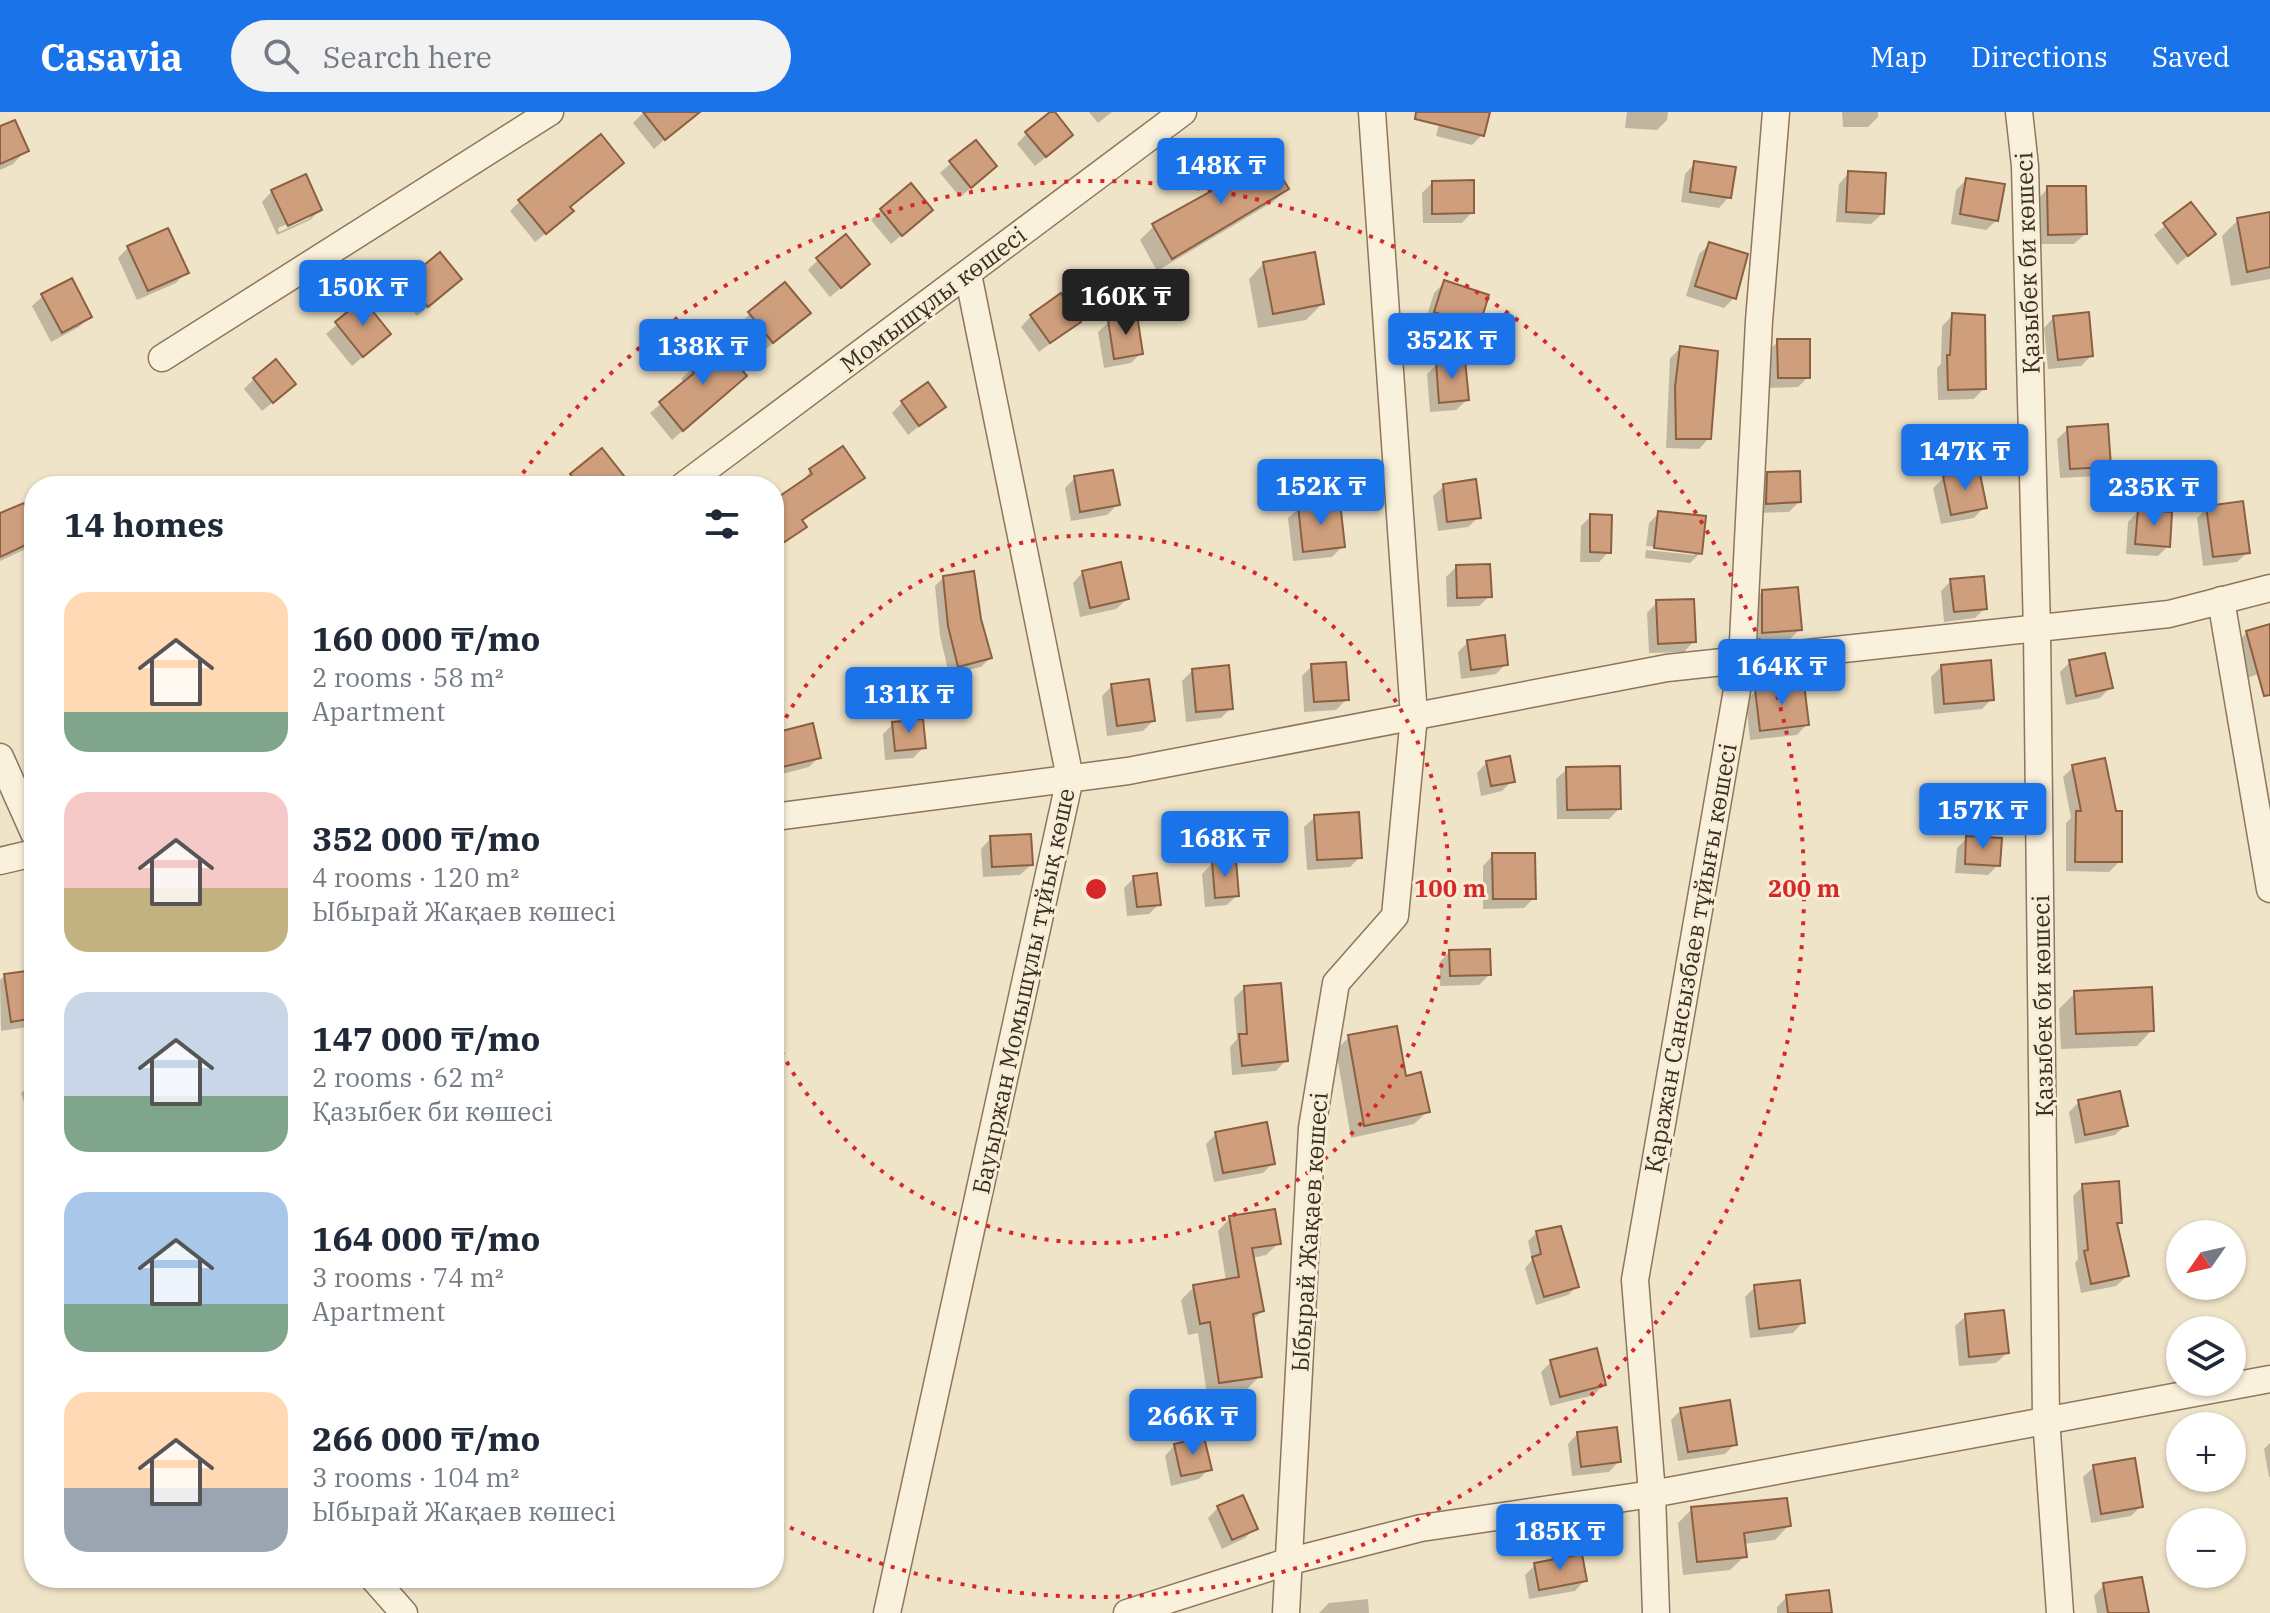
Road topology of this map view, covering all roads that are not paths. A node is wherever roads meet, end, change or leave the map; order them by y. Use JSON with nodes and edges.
{"nodes":[{"id":1,"x":550,"y":112,"type":"edge"},
{"id":2,"x":1183,"y":112,"type":"edge"},
{"id":3,"x":1372,"y":112,"type":"edge"},
{"id":4,"x":1776,"y":112,"type":"edge"},
{"id":5,"x":2019,"y":112,"type":"edge"},
{"id":6,"x":968,"y":274,"type":"junction"},
{"id":7,"x":162,"y":358,"type":"dead end"},
{"id":8,"x":696,"y":476,"type":"edge"},
{"id":9,"x":2270,"y":588,"type":"edge"},
{"id":10,"x":2221,"y":600,"type":"junction"},
{"id":11,"x":2037,"y":631,"type":"junction"},
{"id":12,"x":1742,"y":661,"type":"junction"},
{"id":13,"x":1414,"y":716,"type":"junction"},
{"id":14,"x":0,"y":757,"type":"edge"},
{"id":15,"x":1070,"y":778,"type":"junction"},
{"id":16,"x":24,"y":811,"type":"edge"},
{"id":17,"x":784,"y":816,"type":"edge"},
{"id":18,"x":24,"y":855,"type":"edge"},
{"id":19,"x":0,"y":861,"type":"edge"},
{"id":20,"x":2270,"y":889,"type":"edge"},
{"id":21,"x":2270,"y":1379,"type":"edge"},
{"id":22,"x":2046,"y":1418,"type":"junction"},
{"id":23,"x":1652,"y":1494,"type":"junction"},
{"id":24,"x":1287,"y":1562,"type":"junction"},
{"id":25,"x":382,"y":1588,"type":"edge"},
{"id":26,"x":404,"y":1613,"type":"edge"},
{"id":27,"x":887,"y":1613,"type":"edge"},
{"id":28,"x":1127,"y":1613,"type":"edge"},
{"id":29,"x":1286,"y":1613,"type":"edge"},
{"id":30,"x":1656,"y":1613,"type":"edge"},
{"id":31,"x":2060,"y":1613,"type":"edge"}],
"edges":[{"from":1,"to":7,"type":"street"},
{"from":2,"to":6,"type":"street","name":"Момышұлы көшесі"},
{"from":3,"to":13,"type":"street","name":"Ыбырай Жақаев көшесі"},
{"from":4,"to":12,"type":"street","name":"Қаражан Сансызбаев тұйығы көшесі"},
{"from":5,"to":11,"type":"street","name":"Қазыбек би көшесі"},
{"from":6,"to":8,"type":"street","name":"Момышұлы көшесі"},
{"from":6,"to":15,"type":"street","name":"Бауыржан Момышұлы тұйық көше"},
{"from":9,"to":10,"type":"street"},
{"from":10,"to":11,"type":"street"},
{"from":10,"to":20,"type":"street"},
{"from":11,"to":12,"type":"street"},
{"from":11,"to":22,"type":"street","name":"Қазыбек би көшесі"},
{"from":12,"to":13,"type":"street"},
{"from":12,"to":23,"type":"street","name":"Қаражан Сансызбаев тұйығы көшесі"},
{"from":13,"to":15,"type":"street"},
{"from":13,"to":24,"type":"street","name":"Ыбырай Жақаев көшесі"},
{"from":14,"to":16,"type":"street"},
{"from":15,"to":17,"type":"street"},
{"from":15,"to":27,"type":"street","name":"Бауыржан Момышұлы тұйық көше"},
{"from":18,"to":19,"type":"street"},
{"from":21,"to":22,"type":"street"},
{"from":22,"to":23,"type":"street"},
{"from":22,"to":31,"type":"street","name":"Қазыбек би көшесі"},
{"from":23,"to":24,"type":"street"},
{"from":23,"to":30,"type":"street","name":"Қаражан Сансызбаев тұйығы көшесі"},
{"from":24,"to":28,"type":"street"},
{"from":24,"to":29,"type":"street","name":"Ыбырай Жақаев көшесі"},
{"from":25,"to":26,"type":"street"}]}
